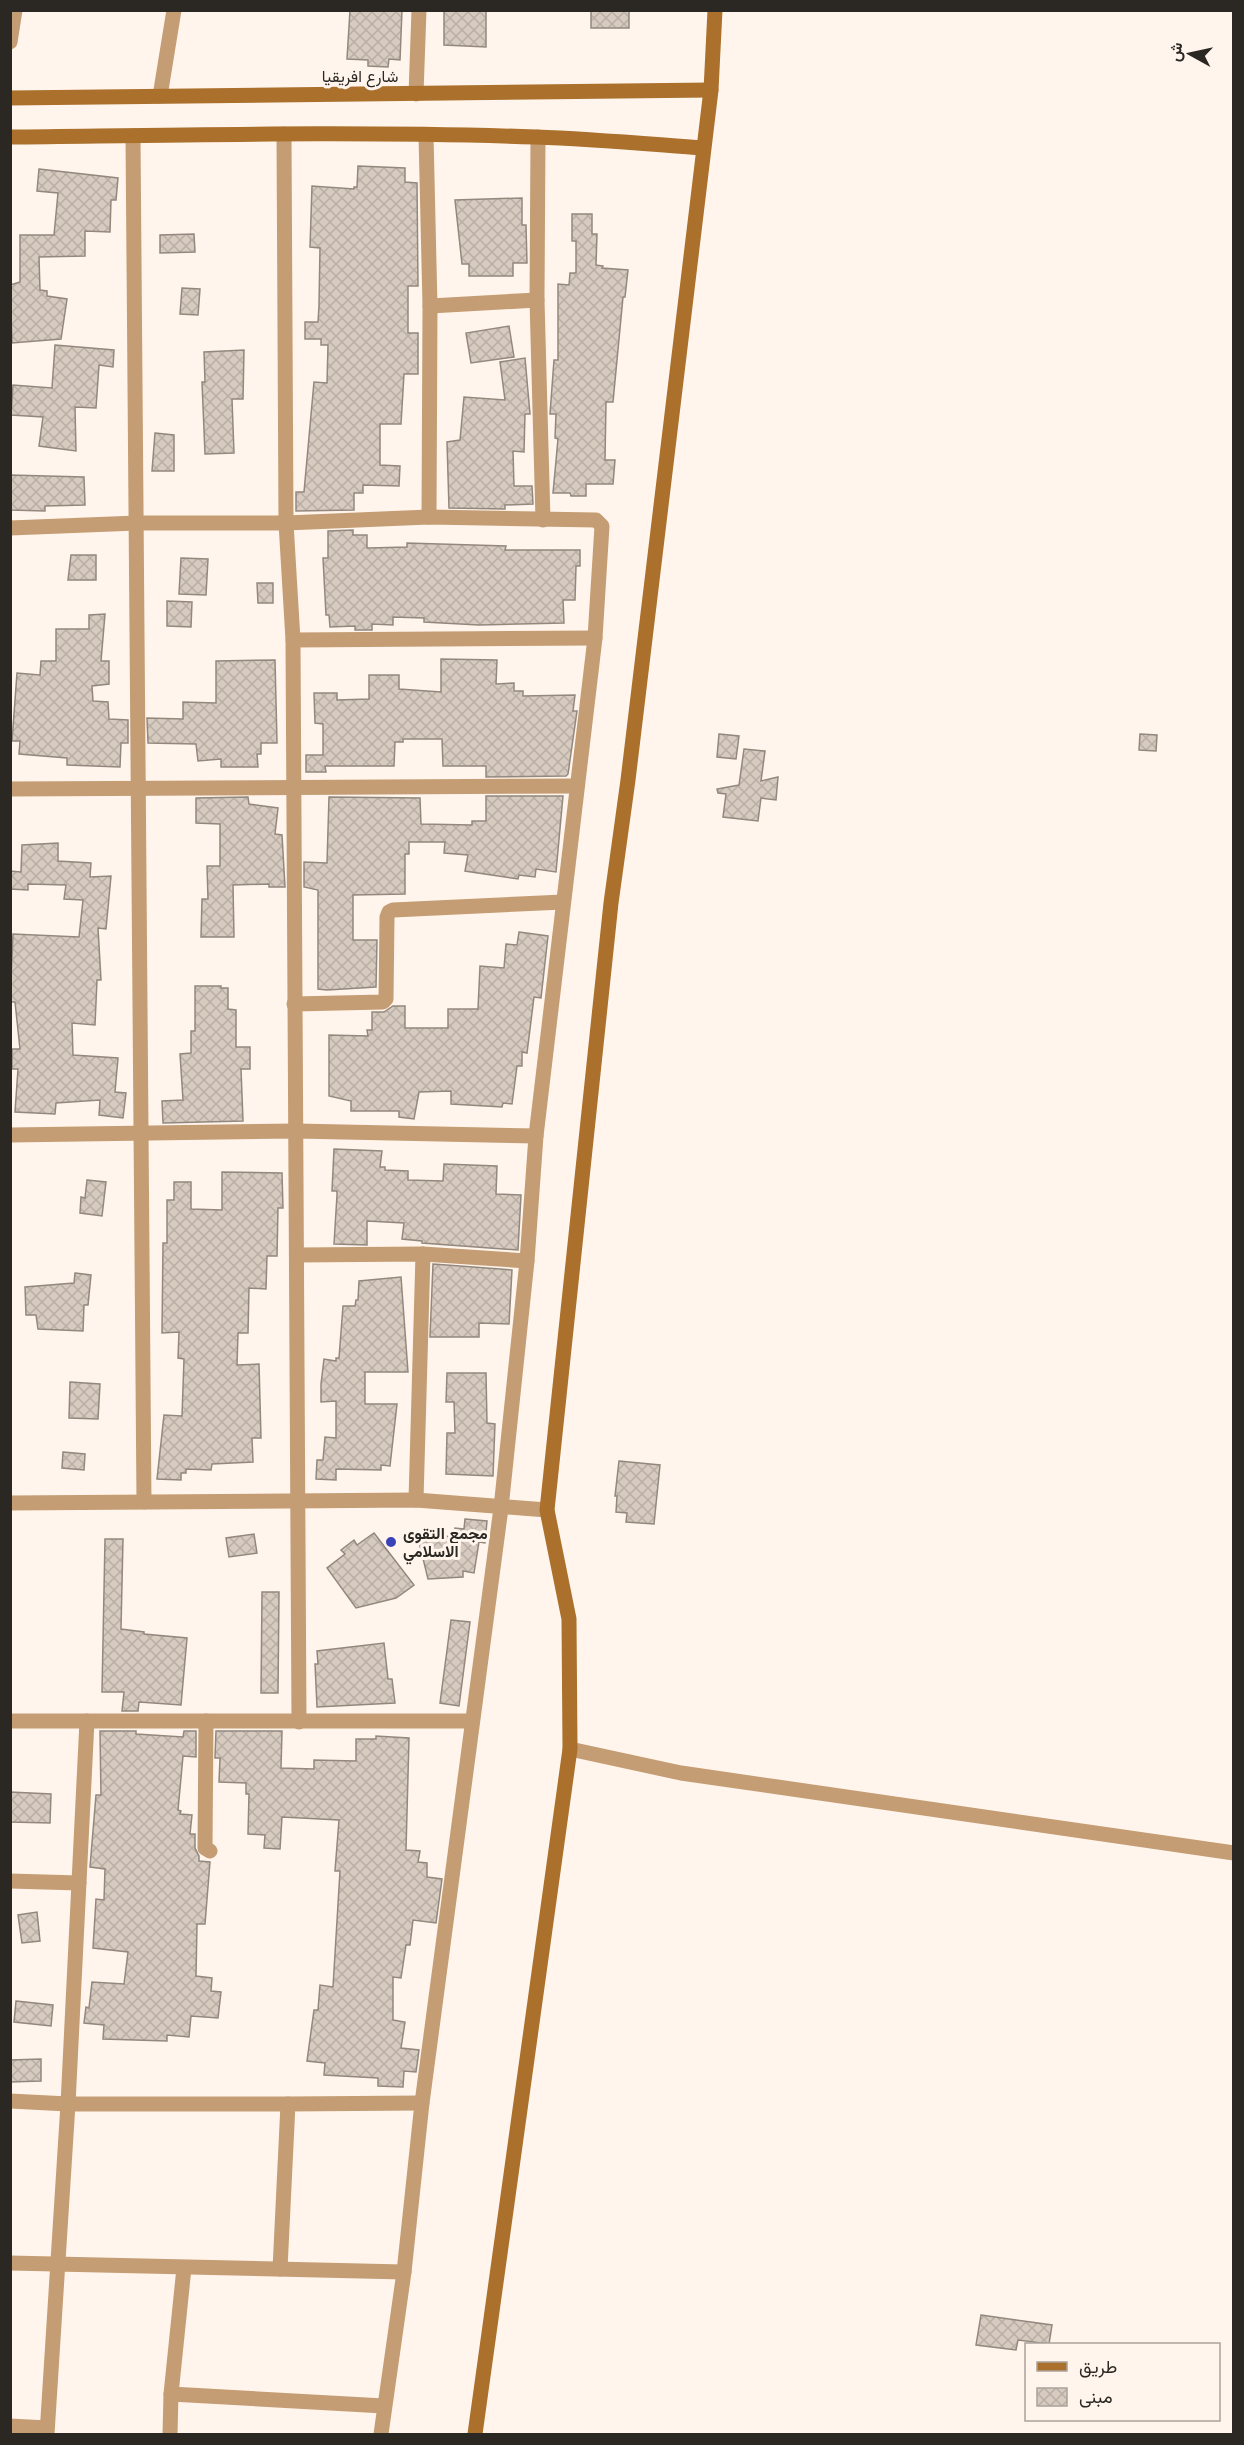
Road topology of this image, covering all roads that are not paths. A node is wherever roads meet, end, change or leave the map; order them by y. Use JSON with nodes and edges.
{"nodes":[{"id":1,"x":15,"y":10,"type":"edge"},
{"id":2,"x":174,"y":10,"type":"edge"},
{"id":3,"x":418,"y":10,"type":"edge"},
{"id":4,"x":715,"y":10,"type":"edge"},
{"id":5,"x":10,"y":42,"type":"edge"},
{"id":6,"x":711,"y":90,"type":"junction"},
{"id":7,"x":416,"y":94,"type":"junction"},
{"id":8,"x":160,"y":96,"type":"junction"},
{"id":9,"x":10,"y":98,"type":"edge"},
{"id":10,"x":284,"y":134,"type":"junction"},
{"id":11,"x":426,"y":135,"type":"junction"},
{"id":12,"x":134,"y":136,"type":"junction"},
{"id":13,"x":10,"y":137,"type":"edge"},
{"id":14,"x":538,"y":137,"type":"junction"},
{"id":15,"x":704,"y":148,"type":"junction"},
{"id":16,"x":537,"y":300,"type":"junction"},
{"id":17,"x":430,"y":306,"type":"junction"},
{"id":18,"x":429,"y":517,"type":"junction"},
{"id":19,"x":543,"y":520,"type":"junction"},
{"id":20,"x":286,"y":523,"type":"junction"},
{"id":21,"x":137,"y":524,"type":"junction"},
{"id":22,"x":10,"y":528,"type":"edge"},
{"id":23,"x":595,"y":638,"type":"junction"},
{"id":24,"x":293,"y":640,"type":"junction"},
{"id":25,"x":293,"y":786,"type":"junction"},
{"id":26,"x":577,"y":786,"type":"junction"},
{"id":27,"x":139,"y":788,"type":"junction"},
{"id":28,"x":10,"y":789,"type":"edge"},
{"id":29,"x":563,"y":902,"type":"junction"},
{"id":30,"x":294,"y":1004,"type":"junction"},
{"id":31,"x":296,"y":1131,"type":"junction"},
{"id":32,"x":142,"y":1133,"type":"junction"},
{"id":33,"x":10,"y":1135,"type":"edge"},
{"id":34,"x":536,"y":1136,"type":"junction"},
{"id":35,"x":423,"y":1254,"type":"junction"},
{"id":36,"x":297,"y":1255,"type":"junction"},
{"id":37,"x":527,"y":1261,"type":"junction"},
{"id":38,"x":416,"y":1500,"type":"junction"},
{"id":39,"x":296,"y":1501,"type":"junction"},
{"id":40,"x":144,"y":1502,"type":"junction"},
{"id":41,"x":10,"y":1503,"type":"edge"},
{"id":42,"x":501,"y":1508,"type":"junction"},
{"id":43,"x":547,"y":1510,"type":"junction"},
{"id":44,"x":10,"y":1721,"type":"edge"},
{"id":45,"x":87,"y":1721,"type":"junction"},
{"id":46,"x":206,"y":1721,"type":"junction"},
{"id":47,"x":472,"y":1721,"type":"junction"},
{"id":48,"x":299,"y":1722,"type":"junction"},
{"id":49,"x":570,"y":1749,"type":"junction"},
{"id":50,"x":210,"y":1851,"type":"dead end"},
{"id":51,"x":1233,"y":1853,"type":"edge"},
{"id":52,"x":10,"y":1881,"type":"edge"},
{"id":53,"x":79,"y":1883,"type":"junction"},
{"id":54,"x":10,"y":2101,"type":"edge"},
{"id":55,"x":422,"y":2103,"type":"junction"},
{"id":56,"x":68,"y":2104,"type":"junction"},
{"id":57,"x":288,"y":2104,"type":"junction"},
{"id":58,"x":10,"y":2263,"type":"edge"},
{"id":59,"x":56,"y":2264,"type":"junction"},
{"id":60,"x":184,"y":2268,"type":"junction"},
{"id":61,"x":280,"y":2269,"type":"junction"},
{"id":62,"x":404,"y":2272,"type":"junction"},
{"id":63,"x":171,"y":2394,"type":"junction"},
{"id":64,"x":384,"y":2406,"type":"junction"},
{"id":65,"x":10,"y":2426,"type":"edge"},
{"id":66,"x":47,"y":2431,"type":"edge"},
{"id":67,"x":170,"y":2434,"type":"edge"},
{"id":68,"x":381,"y":2434,"type":"edge"},
{"id":69,"x":475,"y":2434,"type":"edge"}],
"edges":[{"from":1,"to":5,"type":"street"},
{"from":2,"to":8,"type":"street"},
{"from":3,"to":7,"type":"street"},
{"from":4,"to":6,"type":"street"},
{"from":6,"to":7,"type":"street","name":"شارع افريقيا"},
{"from":6,"to":15,"type":"street"},
{"from":7,"to":8,"type":"street","name":"شارع افريقيا"},
{"from":8,"to":9,"type":"street","name":"شارع افريقيا"},
{"from":10,"to":11,"type":"street"},
{"from":10,"to":12,"type":"street"},
{"from":10,"to":20,"type":"street"},
{"from":11,"to":14,"type":"street"},
{"from":11,"to":17,"type":"street"},
{"from":12,"to":13,"type":"street"},
{"from":12,"to":21,"type":"street"},
{"from":14,"to":15,"type":"street"},
{"from":14,"to":16,"type":"street"},
{"from":15,"to":43,"type":"street"},
{"from":16,"to":17,"type":"street"},
{"from":16,"to":19,"type":"street"},
{"from":17,"to":18,"type":"street"},
{"from":18,"to":19,"type":"street"},
{"from":18,"to":20,"type":"street"},
{"from":19,"to":23,"type":"street"},
{"from":20,"to":21,"type":"street"},
{"from":20,"to":24,"type":"street"},
{"from":21,"to":22,"type":"street"},
{"from":21,"to":27,"type":"street"},
{"from":23,"to":24,"type":"street"},
{"from":23,"to":26,"type":"street"},
{"from":24,"to":25,"type":"street"},
{"from":25,"to":26,"type":"street"},
{"from":25,"to":27,"type":"street"},
{"from":25,"to":30,"type":"street"},
{"from":26,"to":29,"type":"street"},
{"from":27,"to":28,"type":"street"},
{"from":27,"to":32,"type":"street"},
{"from":29,"to":30,"type":"street"},
{"from":29,"to":34,"type":"street"},
{"from":30,"to":31,"type":"street"},
{"from":31,"to":32,"type":"street"},
{"from":31,"to":34,"type":"street"},
{"from":31,"to":36,"type":"street"},
{"from":32,"to":33,"type":"street"},
{"from":32,"to":40,"type":"street"},
{"from":34,"to":37,"type":"street"},
{"from":35,"to":36,"type":"street"},
{"from":35,"to":37,"type":"street"},
{"from":35,"to":38,"type":"street"},
{"from":36,"to":39,"type":"street"},
{"from":37,"to":42,"type":"street"},
{"from":38,"to":39,"type":"street"},
{"from":38,"to":42,"type":"street"},
{"from":39,"to":40,"type":"street"},
{"from":39,"to":48,"type":"street"},
{"from":40,"to":41,"type":"street"},
{"from":42,"to":43,"type":"street"},
{"from":42,"to":47,"type":"street"},
{"from":43,"to":49,"type":"street"},
{"from":44,"to":45,"type":"street"},
{"from":45,"to":46,"type":"street"},
{"from":45,"to":53,"type":"street"},
{"from":46,"to":48,"type":"street"},
{"from":46,"to":50,"type":"street"},
{"from":47,"to":48,"type":"street"},
{"from":47,"to":55,"type":"street"},
{"from":49,"to":51,"type":"street"},
{"from":49,"to":69,"type":"street"},
{"from":52,"to":53,"type":"street"},
{"from":53,"to":56,"type":"street"},
{"from":54,"to":56,"type":"street"},
{"from":55,"to":57,"type":"street"},
{"from":55,"to":62,"type":"street"},
{"from":56,"to":57,"type":"street"},
{"from":56,"to":59,"type":"street"},
{"from":57,"to":61,"type":"street"},
{"from":58,"to":59,"type":"street"},
{"from":59,"to":60,"type":"street"},
{"from":59,"to":66,"type":"street"},
{"from":60,"to":61,"type":"street"},
{"from":60,"to":63,"type":"street"},
{"from":61,"to":62,"type":"street"},
{"from":62,"to":64,"type":"street"},
{"from":63,"to":64,"type":"street"},
{"from":63,"to":67,"type":"street"},
{"from":64,"to":68,"type":"street"},
{"from":65,"to":66,"type":"street"}]}
